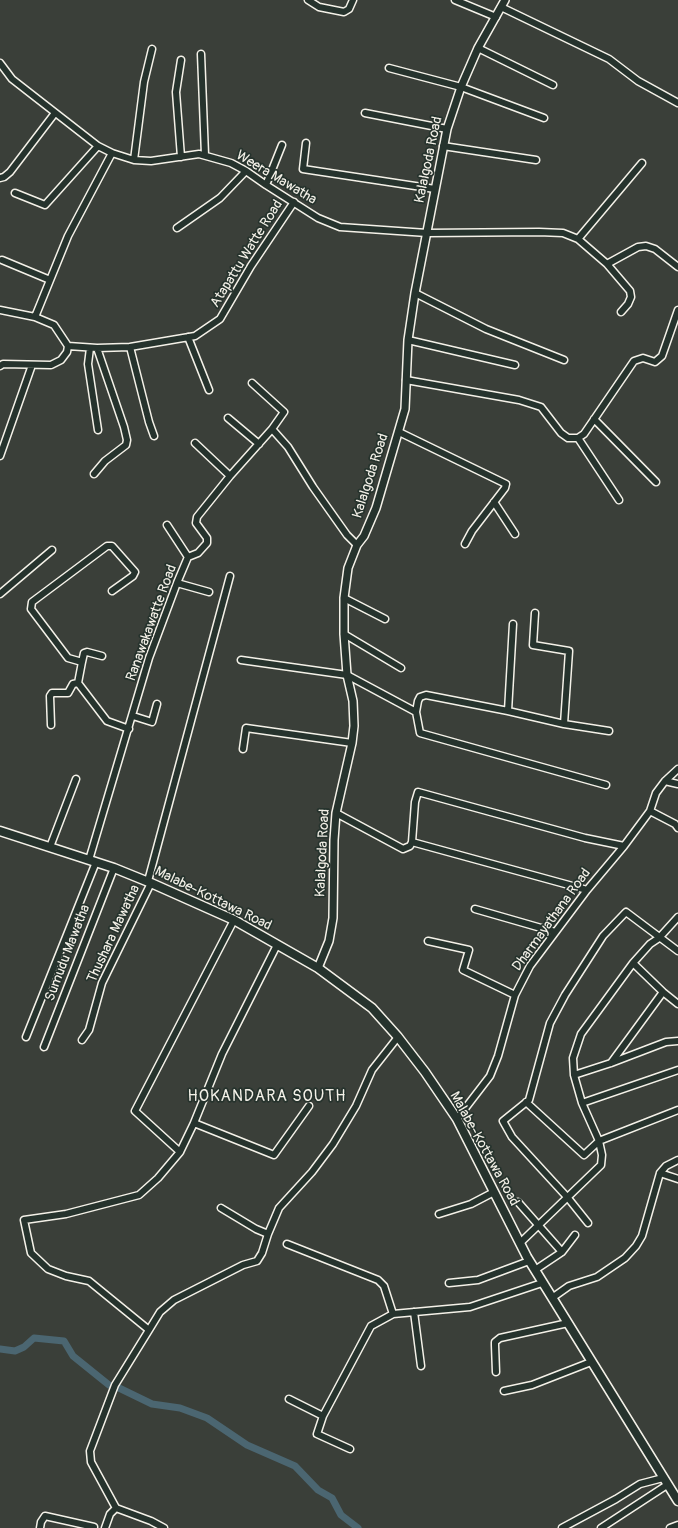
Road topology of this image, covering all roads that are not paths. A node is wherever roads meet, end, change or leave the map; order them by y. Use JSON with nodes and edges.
{"nodes":[{"id":1,"x":308,"y":0,"type":"edge"},
{"id":2,"x":353,"y":0,"type":"edge"},
{"id":3,"x":455,"y":0,"type":"edge"},
{"id":4,"x":506,"y":0,"type":"edge"},
{"id":5,"x":501,"y":7,"type":"junction"},
{"id":6,"x":496,"y":17,"type":"junction"},
{"id":7,"x":478,"y":48,"type":"junction"},
{"id":8,"x":152,"y":49,"type":"dead end"},
{"id":9,"x":201,"y":54,"type":"dead end"},
{"id":10,"x":181,"y":60,"type":"dead end"},
{"id":11,"x":0,"y":63,"type":"edge"},
{"id":12,"x":389,"y":68,"type":"dead end"},
{"id":13,"x":553,"y":85,"type":"dead end"},
{"id":14,"x":461,"y":87,"type":"junction"},
{"id":15,"x":678,"y":103,"type":"edge"},
{"id":16,"x":56,"y":113,"type":"junction"},
{"id":17,"x":365,"y":113,"type":"dead end"},
{"id":18,"x":544,"y":118,"type":"dead end"},
{"id":19,"x":447,"y":129,"type":"junction"},
{"id":20,"x":306,"y":143,"type":"dead end"},
{"id":21,"x":282,"y":145,"type":"dead end"},
{"id":22,"x":98,"y":146,"type":"junction"},
{"id":23,"x":443,"y":146,"type":"junction"},
{"id":24,"x":112,"y":153,"type":"junction"},
{"id":25,"x":205,"y":155,"type":"junction"},
{"id":26,"x":181,"y":157,"type":"junction"},
{"id":27,"x":134,"y":160,"type":"junction"},
{"id":28,"x":536,"y":160,"type":"dead end"},
{"id":29,"x":642,"y":163,"type":"dead end"},
{"id":30,"x":246,"y":171,"type":"junction"},
{"id":31,"x":0,"y":178,"type":"edge"},
{"id":32,"x":266,"y":185,"type":"junction"},
{"id":33,"x":435,"y":189,"type":"junction"},
{"id":34,"x":15,"y":193,"type":"dead end"},
{"id":35,"x":294,"y":202,"type":"junction"},
{"id":36,"x":178,"y":228,"type":"dead end"},
{"id":37,"x":427,"y":233,"type":"junction"},
{"id":38,"x":578,"y":239,"type":"junction"},
{"id":39,"x":2,"y":260,"type":"dead end"},
{"id":40,"x":607,"y":264,"type":"junction"},
{"id":41,"x":678,"y":267,"type":"edge"},
{"id":42,"x":50,"y":280,"type":"junction"},
{"id":43,"x":415,"y":292,"type":"junction"},
{"id":44,"x":0,"y":310,"type":"edge"},
{"id":45,"x":678,"y":310,"type":"edge"},
{"id":46,"x":621,"y":312,"type":"dead end"},
{"id":47,"x":35,"y":317,"type":"junction"},
{"id":48,"x":188,"y":337,"type":"junction"},
{"id":49,"x":408,"y":340,"type":"junction"},
{"id":50,"x":68,"y":346,"type":"junction"},
{"id":51,"x":130,"y":347,"type":"junction"},
{"id":52,"x":90,"y":348,"type":"junction"},
{"id":53,"x":97,"y":348,"type":"junction"},
{"id":54,"x":564,"y":360,"type":"dead end"},
{"id":55,"x":32,"y":365,"type":"junction"},
{"id":56,"x":515,"y":365,"type":"dead end"},
{"id":57,"x":0,"y":366,"type":"edge"},
{"id":58,"x":406,"y":380,"type":"junction"},
{"id":59,"x":252,"y":383,"type":"dead end"},
{"id":60,"x":210,"y":390,"type":"dead end"},
{"id":61,"x":228,"y":418,"type":"dead end"},
{"id":62,"x":594,"y":419,"type":"junction"},
{"id":63,"x":272,"y":429,"type":"junction"},
{"id":64,"x":98,"y":430,"type":"dead end"},
{"id":65,"x":399,"y":432,"type":"junction"},
{"id":66,"x":154,"y":436,"type":"dead end"},
{"id":67,"x":578,"y":438,"type":"junction"},
{"id":68,"x":195,"y":444,"type":"dead end"},
{"id":69,"x":259,"y":444,"type":"junction"},
{"id":70,"x":0,"y":456,"type":"edge"},
{"id":71,"x":94,"y":474,"type":"dead end"},
{"id":72,"x":230,"y":476,"type":"junction"},
{"id":73,"x":656,"y":482,"type":"dead end"},
{"id":74,"x":619,"y":500,"type":"dead end"},
{"id":75,"x":494,"y":502,"type":"junction"},
{"id":76,"x":167,"y":525,"type":"dead end"},
{"id":77,"x":515,"y":534,"type":"dead end"},
{"id":78,"x":465,"y":544,"type":"dead end"},
{"id":79,"x":358,"y":545,"type":"junction"},
{"id":80,"x":52,"y":550,"type":"dead end"},
{"id":81,"x":188,"y":557,"type":"junction"},
{"id":82,"x":230,"y":576,"type":"dead end"},
{"id":83,"x":177,"y":583,"type":"junction"},
{"id":84,"x":112,"y":591,"type":"dead end"},
{"id":85,"x":210,"y":592,"type":"dead end"},
{"id":86,"x":0,"y":594,"type":"edge"},
{"id":87,"x":344,"y":598,"type":"junction"},
{"id":88,"x":535,"y":613,"type":"dead end"},
{"id":89,"x":385,"y":619,"type":"dead end"},
{"id":90,"x":513,"y":624,"type":"dead end"},
{"id":91,"x":344,"y":634,"type":"junction"},
{"id":92,"x":102,"y":656,"type":"dead end"},
{"id":93,"x":241,"y":660,"type":"dead end"},
{"id":94,"x":82,"y":662,"type":"junction"},
{"id":95,"x":401,"y":668,"type":"dead end"},
{"id":96,"x":347,"y":675,"type":"junction"},
{"id":97,"x":78,"y":683,"type":"junction"},
{"id":98,"x":157,"y":704,"type":"dead end"},
{"id":99,"x":508,"y":711,"type":"junction"},
{"id":100,"x":416,"y":712,"type":"junction"},
{"id":101,"x":133,"y":716,"type":"junction"},
{"id":102,"x":564,"y":724,"type":"junction"},
{"id":103,"x":51,"y":725,"type":"dead end"},
{"id":104,"x":129,"y":729,"type":"junction"},
{"id":105,"x":609,"y":731,"type":"dead end"},
{"id":106,"x":352,"y":743,"type":"junction"},
{"id":107,"x":243,"y":749,"type":"dead end"},
{"id":108,"x":678,"y":769,"type":"edge"},
{"id":109,"x":675,"y":776,"type":"edge"},
{"id":110,"x":76,"y":779,"type":"dead end"},
{"id":111,"x":665,"y":781,"type":"junction"},
{"id":112,"x":606,"y":784,"type":"dead end"},
{"id":113,"x":678,"y":784,"type":"edge"},
{"id":114,"x":650,"y":811,"type":"junction"},
{"id":115,"x":336,"y":813,"type":"junction"},
{"id":116,"x":678,"y":828,"type":"edge"},
{"id":117,"x":0,"y":830,"type":"edge"},
{"id":118,"x":412,"y":842,"type":"junction"},
{"id":119,"x":624,"y":846,"type":"junction"},
{"id":120,"x":50,"y":847,"type":"junction"},
{"id":121,"x":92,"y":861,"type":"junction"},
{"id":122,"x":114,"y":868,"type":"junction"},
{"id":123,"x":150,"y":882,"type":"junction"},
{"id":124,"x":587,"y":890,"type":"junction"},
{"id":125,"x":475,"y":909,"type":"dead end"},
{"id":126,"x":678,"y":917,"type":"edge"},
{"id":127,"x":234,"y":920,"type":"junction"},
{"id":128,"x":555,"y":932,"type":"junction"},
{"id":129,"x":659,"y":938,"type":"junction"},
{"id":130,"x":428,"y":940,"type":"dead end"},
{"id":131,"x":277,"y":945,"type":"junction"},
{"id":132,"x":678,"y":951,"type":"edge"},
{"id":133,"x":633,"y":963,"type":"junction"},
{"id":134,"x":318,"y":968,"type":"junction"},
{"id":135,"x":663,"y":992,"type":"junction"},
{"id":136,"x":515,"y":995,"type":"junction"},
{"id":137,"x":678,"y":1004,"type":"edge"},
{"id":138,"x":26,"y":1037,"type":"dead end"},
{"id":139,"x":398,"y":1037,"type":"junction"},
{"id":140,"x":82,"y":1040,"type":"dead end"},
{"id":141,"x":678,"y":1041,"type":"edge"},
{"id":142,"x":44,"y":1047,"type":"dead end"},
{"id":143,"x":611,"y":1063,"type":"junction"},
{"id":144,"x":678,"y":1070,"type":"edge"},
{"id":145,"x":574,"y":1075,"type":"junction"},
{"id":146,"x":526,"y":1102,"type":"junction"},
{"id":147,"x":582,"y":1103,"type":"junction"},
{"id":148,"x":309,"y":1106,"type":"dead end"},
{"id":149,"x":678,"y":1110,"type":"edge"},
{"id":150,"x":457,"y":1119,"type":"junction"},
{"id":151,"x":194,"y":1123,"type":"junction"},
{"id":152,"x":599,"y":1141,"type":"junction"},
{"id":153,"x":180,"y":1152,"type":"junction"},
{"id":154,"x":678,"y":1160,"type":"edge"},
{"id":155,"x":660,"y":1173,"type":"junction"},
{"id":156,"x":678,"y":1178,"type":"edge"},
{"id":157,"x":494,"y":1192,"type":"junction"},
{"id":158,"x":568,"y":1198,"type":"junction"},
{"id":159,"x":518,"y":1202,"type":"dead end"},
{"id":160,"x":221,"y":1208,"type":"dead end"},
{"id":161,"x":439,"y":1214,"type":"dead end"},
{"id":162,"x":588,"y":1223,"type":"dead end"},
{"id":163,"x":539,"y":1226,"type":"junction"},
{"id":164,"x":268,"y":1234,"type":"junction"},
{"id":165,"x":575,"y":1235,"type":"dead end"},
{"id":166,"x":520,"y":1243,"type":"junction"},
{"id":167,"x":287,"y":1244,"type":"dead end"},
{"id":168,"x":562,"y":1252,"type":"junction"},
{"id":169,"x":529,"y":1261,"type":"junction"},
{"id":170,"x":535,"y":1270,"type":"junction"},
{"id":171,"x":449,"y":1283,"type":"dead end"},
{"id":172,"x":542,"y":1283,"type":"junction"},
{"id":173,"x":552,"y":1298,"type":"junction"},
{"id":174,"x":414,"y":1312,"type":"junction"},
{"id":175,"x":393,"y":1314,"type":"junction"},
{"id":176,"x":568,"y":1323,"type":"junction"},
{"id":177,"x":148,"y":1330,"type":"junction"},
{"id":178,"x":591,"y":1362,"type":"junction"},
{"id":179,"x":422,"y":1366,"type":"dead end"},
{"id":180,"x":496,"y":1372,"type":"dead end"},
{"id":181,"x":504,"y":1391,"type":"dead end"},
{"id":182,"x":289,"y":1398,"type":"dead end"},
{"id":183,"x":323,"y":1416,"type":"junction"},
{"id":184,"x":350,"y":1449,"type":"dead end"},
{"id":185,"x":663,"y":1478,"type":"junction"},
{"id":186,"x":667,"y":1485,"type":"junction"},
{"id":187,"x":678,"y":1501,"type":"edge"},
{"id":188,"x":116,"y":1508,"type":"junction"},
{"id":189,"x":678,"y":1525,"type":"edge"},
{"id":190,"x":94,"y":1527,"type":"dead end"},
{"id":191,"x":40,"y":1528,"type":"edge"},
{"id":192,"x":105,"y":1528,"type":"edge"},
{"id":193,"x":164,"y":1528,"type":"edge"},
{"id":194,"x":562,"y":1528,"type":"edge"},
{"id":195,"x":600,"y":1528,"type":"edge"},
{"id":196,"x":670,"y":1528,"type":"edge"}],
"edges":[{"from":1,"to":2,"type":"street"},
{"from":3,"to":6,"type":"street"},
{"from":4,"to":5,"type":"street","name":"Kalalgoda Road"},
{"from":5,"to":6,"type":"street","name":"Kalalgoda Road"},
{"from":5,"to":15,"type":"street"},
{"from":6,"to":7,"type":"street","name":"Kalalgoda Road"},
{"from":7,"to":13,"type":"street"},
{"from":7,"to":14,"type":"street","name":"Kalalgoda Road"},
{"from":8,"to":27,"type":"street"},
{"from":9,"to":25,"type":"street"},
{"from":10,"to":26,"type":"street"},
{"from":11,"to":16,"type":"street","name":"Weera Mawatha"},
{"from":12,"to":14,"type":"street"},
{"from":14,"to":18,"type":"street"},
{"from":14,"to":19,"type":"street","name":"Kalalgoda Road"},
{"from":16,"to":22,"type":"street","name":"Weera Mawatha"},
{"from":16,"to":31,"type":"street"},
{"from":17,"to":19,"type":"street"},
{"from":19,"to":23,"type":"street","name":"Kalalgoda Road"},
{"from":20,"to":33,"type":"street"},
{"from":21,"to":32,"type":"street"},
{"from":22,"to":24,"type":"street","name":"Weera Mawatha"},
{"from":22,"to":34,"type":"street"},
{"from":23,"to":28,"type":"street"},
{"from":23,"to":33,"type":"street","name":"Kalalgoda Road"},
{"from":24,"to":27,"type":"street","name":"Weera Mawatha"},
{"from":24,"to":42,"type":"street"},
{"from":25,"to":26,"type":"street","name":"Weera Mawatha"},
{"from":25,"to":30,"type":"street","name":"Weera Mawatha"},
{"from":26,"to":27,"type":"street","name":"Weera Mawatha"},
{"from":29,"to":38,"type":"street"},
{"from":30,"to":32,"type":"street","name":"Weera Mawatha"},
{"from":30,"to":36,"type":"street"},
{"from":32,"to":35,"type":"street","name":"Weera Mawatha"},
{"from":33,"to":37,"type":"street","name":"Kalalgoda Road"},
{"from":35,"to":37,"type":"street","name":"Weera Mawatha"},
{"from":35,"to":48,"type":"street","name":"Atapattu Watte Road"},
{"from":37,"to":38,"type":"street","name":"Weera Mawatha"},
{"from":37,"to":43,"type":"street","name":"Kalalgoda Road"},
{"from":38,"to":40,"type":"street"},
{"from":39,"to":42,"type":"street"},
{"from":40,"to":41,"type":"street"},
{"from":40,"to":46,"type":"street"},
{"from":42,"to":47,"type":"street"},
{"from":43,"to":49,"type":"street","name":"Kalalgoda Road"},
{"from":43,"to":54,"type":"street"},
{"from":44,"to":47,"type":"street"},
{"from":45,"to":62,"type":"street"},
{"from":47,"to":50,"type":"street"},
{"from":48,"to":51,"type":"street","name":"Atapattu Watte Road"},
{"from":48,"to":60,"type":"street"},
{"from":49,"to":56,"type":"street"},
{"from":49,"to":58,"type":"street","name":"Kalalgoda Road"},
{"from":50,"to":52,"type":"street","name":"Atapattu Watte Road"},
{"from":50,"to":55,"type":"street"},
{"from":51,"to":53,"type":"street","name":"Atapattu Watte Road"},
{"from":51,"to":66,"type":"street"},
{"from":52,"to":53,"type":"street","name":"Atapattu Watte Road"},
{"from":52,"to":64,"type":"street"},
{"from":53,"to":71,"type":"street"},
{"from":55,"to":57,"type":"street"},
{"from":55,"to":70,"type":"street"},
{"from":58,"to":65,"type":"street","name":"Kalalgoda Road"},
{"from":58,"to":67,"type":"street"},
{"from":59,"to":63,"type":"street","name":"Ranawakawatte Road"},
{"from":61,"to":69,"type":"street"},
{"from":62,"to":67,"type":"street"},
{"from":62,"to":73,"type":"street"},
{"from":63,"to":69,"type":"street","name":"Ranawakawatte Road"},
{"from":63,"to":79,"type":"street"},
{"from":65,"to":75,"type":"street"},
{"from":65,"to":79,"type":"street","name":"Kalalgoda Road"},
{"from":67,"to":74,"type":"street"},
{"from":68,"to":72,"type":"street"},
{"from":69,"to":72,"type":"street","name":"Ranawakawatte Road"},
{"from":72,"to":81,"type":"street","name":"Ranawakawatte Road"},
{"from":75,"to":77,"type":"street"},
{"from":75,"to":78,"type":"street"},
{"from":76,"to":81,"type":"street"},
{"from":79,"to":87,"type":"street","name":"Kalalgoda Road"},
{"from":80,"to":86,"type":"street"},
{"from":81,"to":83,"type":"street","name":"Ranawakawatte Road"},
{"from":82,"to":123,"type":"street","name":"Thushara Mawatha"},
{"from":83,"to":85,"type":"street"},
{"from":83,"to":101,"type":"street","name":"Ranawakawatte Road"},
{"from":84,"to":94,"type":"street"},
{"from":87,"to":89,"type":"street"},
{"from":87,"to":91,"type":"street","name":"Kalalgoda Road"},
{"from":88,"to":102,"type":"street"},
{"from":90,"to":99,"type":"street"},
{"from":91,"to":95,"type":"street"},
{"from":91,"to":96,"type":"street","name":"Kalalgoda Road"},
{"from":92,"to":94,"type":"street"},
{"from":93,"to":96,"type":"street"},
{"from":94,"to":97,"type":"street"},
{"from":96,"to":100,"type":"street"},
{"from":96,"to":106,"type":"street","name":"Kalalgoda Road"},
{"from":97,"to":103,"type":"street"},
{"from":97,"to":104,"type":"street"},
{"from":98,"to":101,"type":"street"},
{"from":99,"to":100,"type":"street"},
{"from":99,"to":102,"type":"street"},
{"from":100,"to":112,"type":"street"},
{"from":101,"to":104,"type":"street","name":"Ranawakawatte Road"},
{"from":102,"to":105,"type":"street"},
{"from":104,"to":121,"type":"street","name":"Ranawakawatte Road"},
{"from":106,"to":107,"type":"street"},
{"from":106,"to":115,"type":"street","name":"Kalalgoda Road"},
{"from":108,"to":109,"type":"street","name":"Dharmayathana Road"},
{"from":109,"to":111,"type":"street","name":"Dharmayathana Road"},
{"from":110,"to":120,"type":"street"},
{"from":111,"to":113,"type":"street"},
{"from":111,"to":114,"type":"street","name":"Dharmayathana Road"},
{"from":114,"to":116,"type":"street"},
{"from":114,"to":119,"type":"street","name":"Dharmayathana Road"},
{"from":115,"to":118,"type":"street"},
{"from":115,"to":134,"type":"street","name":"Kalalgoda Road"},
{"from":117,"to":120,"type":"main road","name":"Malabe-Kottawa Road"},
{"from":118,"to":119,"type":"street"},
{"from":118,"to":124,"type":"street"},
{"from":119,"to":124,"type":"street","name":"Dharmayathana Road"},
{"from":120,"to":121,"type":"main road","name":"Malabe-Kottawa Road"},
{"from":121,"to":122,"type":"main road","name":"Malabe-Kottawa Road"},
{"from":121,"to":138,"type":"street","name":"Ranawakawatte Road"},
{"from":122,"to":123,"type":"main road","name":"Malabe-Kottawa Road"},
{"from":122,"to":142,"type":"street","name":"Sumudu Mawatha"},
{"from":123,"to":127,"type":"main road","name":"Malabe-Kottawa Road"},
{"from":123,"to":140,"type":"street","name":"Thushara Mawatha"},
{"from":124,"to":128,"type":"street","name":"Dharmayathana Road"},
{"from":125,"to":128,"type":"street"},
{"from":126,"to":129,"type":"street"},
{"from":127,"to":131,"type":"main road","name":"Malabe-Kottawa Road"},
{"from":127,"to":153,"type":"street"},
{"from":128,"to":136,"type":"street","name":"Dharmayathana Road"},
{"from":129,"to":132,"type":"street"},
{"from":129,"to":133,"type":"street"},
{"from":129,"to":146,"type":"street"},
{"from":130,"to":136,"type":"street"},
{"from":131,"to":134,"type":"main road","name":"Malabe-Kottawa Road"},
{"from":131,"to":151,"type":"street"},
{"from":133,"to":135,"type":"street"},
{"from":133,"to":145,"type":"street"},
{"from":134,"to":139,"type":"main road","name":"Malabe-Kottawa Road"},
{"from":135,"to":137,"type":"street"},
{"from":135,"to":143,"type":"street"},
{"from":136,"to":150,"type":"street","name":"Dharmayathana Road"},
{"from":139,"to":150,"type":"main road","name":"Malabe-Kottawa Road"},
{"from":139,"to":164,"type":"street"},
{"from":141,"to":143,"type":"street"},
{"from":143,"to":145,"type":"street"},
{"from":144,"to":147,"type":"street"},
{"from":145,"to":147,"type":"street"},
{"from":146,"to":152,"type":"street"},
{"from":146,"to":158,"type":"street"},
{"from":147,"to":152,"type":"street"},
{"from":148,"to":151,"type":"street"},
{"from":149,"to":152,"type":"street"},
{"from":150,"to":157,"type":"main road","name":"Malabe-Kottawa Road"},
{"from":151,"to":153,"type":"street"},
{"from":152,"to":158,"type":"street"},
{"from":153,"to":177,"type":"street"},
{"from":154,"to":155,"type":"street"},
{"from":155,"to":156,"type":"street"},
{"from":155,"to":173,"type":"street"},
{"from":157,"to":161,"type":"street"},
{"from":157,"to":166,"type":"main road","name":"Malabe-Kottawa Road"},
{"from":158,"to":162,"type":"street"},
{"from":158,"to":163,"type":"street"},
{"from":159,"to":163,"type":"street"},
{"from":160,"to":164,"type":"street"},
{"from":163,"to":166,"type":"street"},
{"from":163,"to":168,"type":"street"},
{"from":164,"to":177,"type":"street"},
{"from":165,"to":168,"type":"street"},
{"from":166,"to":169,"type":"main road","name":"Malabe-Kottawa Road"},
{"from":167,"to":175,"type":"street"},
{"from":168,"to":170,"type":"street"},
{"from":169,"to":170,"type":"main road","name":"Malabe-Kottawa Road"},
{"from":169,"to":171,"type":"street"},
{"from":170,"to":172,"type":"main road","name":"Malabe-Kottawa Road"},
{"from":172,"to":173,"type":"main road","name":"Malabe-Kottawa Road"},
{"from":172,"to":174,"type":"street"},
{"from":173,"to":176,"type":"main road","name":"Malabe-Kottawa Road"},
{"from":174,"to":175,"type":"street"},
{"from":174,"to":179,"type":"street"},
{"from":175,"to":183,"type":"street"},
{"from":176,"to":178,"type":"main road","name":"Malabe-Kottawa Road"},
{"from":176,"to":180,"type":"street"},
{"from":177,"to":188,"type":"street"},
{"from":178,"to":181,"type":"street"},
{"from":178,"to":185,"type":"main road","name":"Malabe-Kottawa Road"},
{"from":182,"to":183,"type":"street"},
{"from":183,"to":184,"type":"street"},
{"from":185,"to":186,"type":"main road","name":"Malabe-Kottawa Road"},
{"from":185,"to":194,"type":"street"},
{"from":186,"to":187,"type":"main road","name":"Malabe-Kottawa Road"},
{"from":186,"to":195,"type":"street"},
{"from":188,"to":192,"type":"street"},
{"from":188,"to":193,"type":"street"},
{"from":189,"to":196,"type":"street"},
{"from":190,"to":191,"type":"street"}]}
